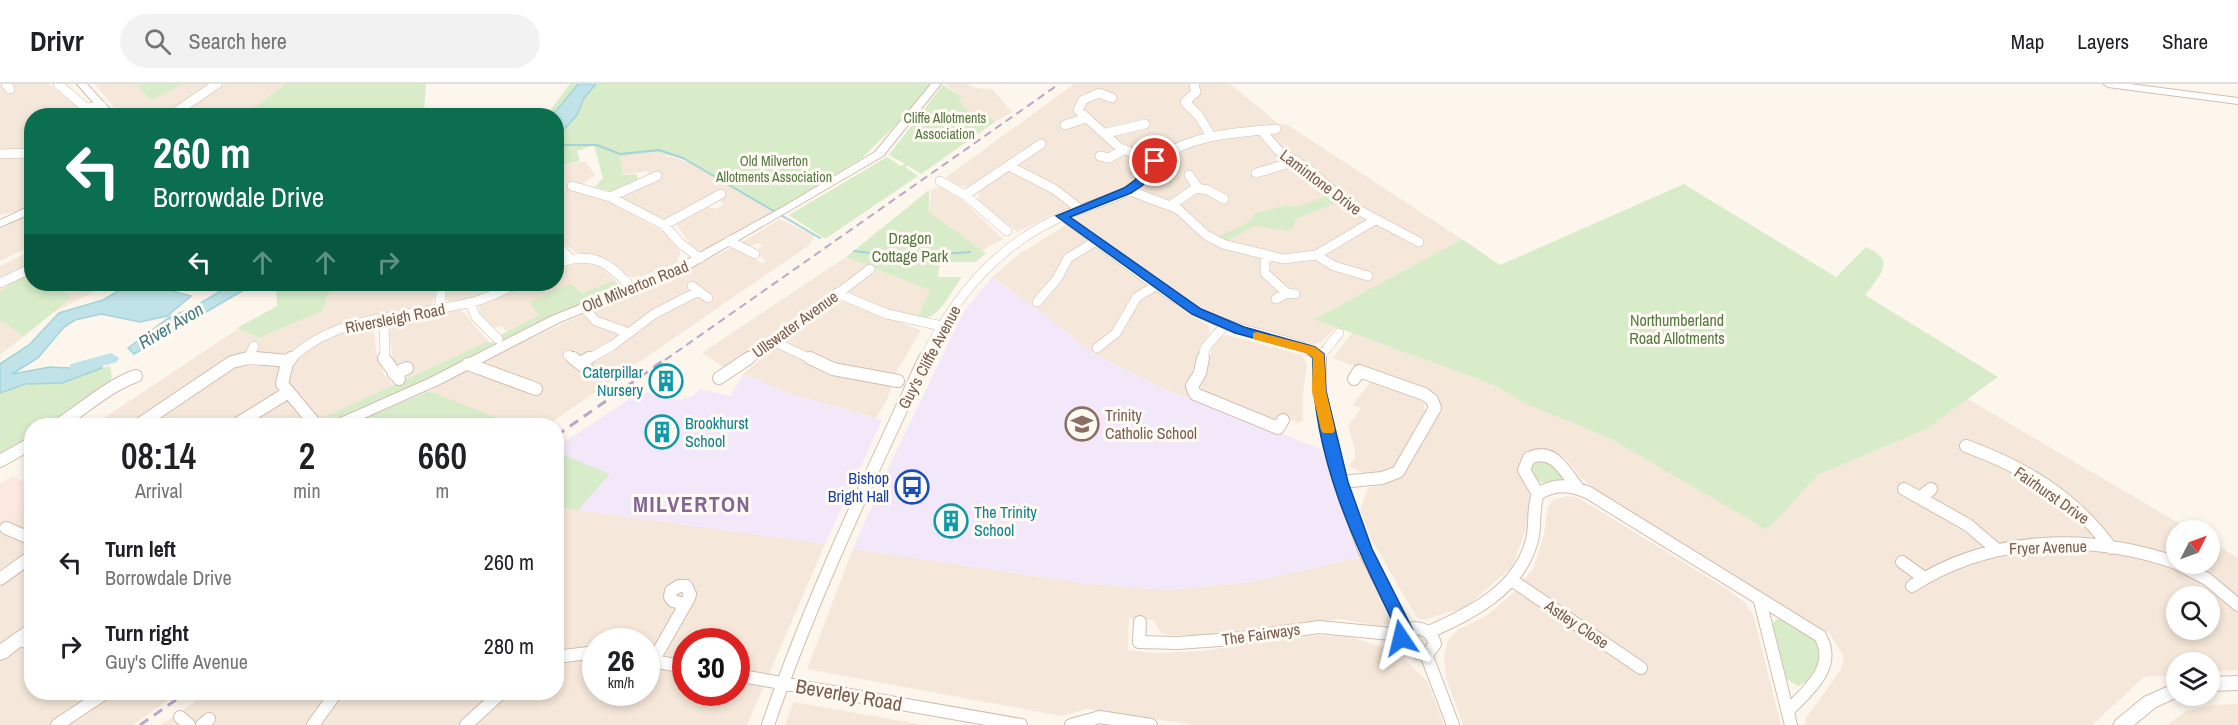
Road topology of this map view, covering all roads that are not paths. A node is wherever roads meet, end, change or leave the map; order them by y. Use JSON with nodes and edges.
{"nodes":[{"id":1,"x":58,"y":84,"type":"edge"},
{"id":2,"x":82,"y":84,"type":"edge"},
{"id":3,"x":217,"y":84,"type":"edge"},
{"id":4,"x":936,"y":84,"type":"edge"},
{"id":5,"x":2108,"y":84,"type":"edge"},
{"id":6,"x":0,"y":86,"type":"edge"},
{"id":7,"x":7,"y":86,"type":"edge"},
{"id":8,"x":1194,"y":88,"type":"edge"},
{"id":9,"x":1206,"y":95,"type":"dead end"},
{"id":10,"x":1112,"y":98,"type":"dead end"},
{"id":11,"x":2238,"y":101,"type":"edge"},
{"id":12,"x":102,"y":106,"type":"joint"},
{"id":13,"x":182,"y":108,"type":"edge"},
{"id":14,"x":1086,"y":118,"type":"junction"},
{"id":15,"x":1145,"y":124,"type":"dead end"},
{"id":16,"x":1062,"y":125,"type":"dead end"},
{"id":17,"x":1276,"y":129,"type":"dead end"},
{"id":18,"x":1261,"y":130,"type":"junction"},
{"id":19,"x":1106,"y":133,"type":"junction"},
{"id":20,"x":1211,"y":136,"type":"junction"},
{"id":21,"x":1041,"y":144,"type":"dead end"},
{"id":22,"x":1123,"y":150,"type":"junction"},
{"id":23,"x":24,"y":153,"type":"edge"},
{"id":24,"x":0,"y":154,"type":"edge"},
{"id":25,"x":1107,"y":159,"type":"dead end"},
{"id":26,"x":1155,"y":161,"type":"junction"},
{"id":27,"x":1297,"y":161,"type":"junction"},
{"id":28,"x":1009,"y":166,"type":"junction"},
{"id":29,"x":1189,"y":175,"type":"dead end"},
{"id":30,"x":657,"y":176,"type":"dead end"},
{"id":31,"x":1270,"y":179,"type":"dead end"},
{"id":32,"x":593,"y":181,"type":"dead end"},
{"id":33,"x":940,"y":181,"type":"dead end"},
{"id":34,"x":572,"y":186,"type":"dead end"},
{"id":35,"x":1197,"y":187,"type":"junction"},
{"id":36,"x":585,"y":188,"type":"junction"},
{"id":37,"x":1128,"y":190,"type":"junction"},
{"id":38,"x":721,"y":194,"type":"dead end"},
{"id":39,"x":965,"y":195,"type":"junction"},
{"id":40,"x":610,"y":197,"type":"junction"},
{"id":41,"x":1224,"y":199,"type":"dead end"},
{"id":42,"x":710,"y":201,"type":"junction"},
{"id":43,"x":720,"y":206,"type":"dead end"},
{"id":44,"x":1170,"y":206,"type":"junction"},
{"id":45,"x":1080,"y":209,"type":"junction"},
{"id":46,"x":24,"y":211,"type":"edge"},
{"id":47,"x":1062,"y":216,"type":"junction"},
{"id":48,"x":1375,"y":220,"type":"junction"},
{"id":49,"x":2,"y":221,"type":"edge"},
{"id":50,"x":664,"y":225,"type":"junction"},
{"id":51,"x":1414,"y":229,"type":"dead end"},
{"id":52,"x":1007,"y":231,"type":"dead end"},
{"id":53,"x":1406,"y":235,"type":"junction"},
{"id":54,"x":729,"y":241,"type":"junction"},
{"id":55,"x":1096,"y":241,"type":"junction"},
{"id":56,"x":1419,"y":242,"type":"dead end"},
{"id":57,"x":761,"y":244,"type":"dead end"},
{"id":58,"x":564,"y":252,"type":"edge"},
{"id":59,"x":1316,"y":255,"type":"junction"},
{"id":60,"x":1265,"y":257,"type":"junction"},
{"id":61,"x":700,"y":258,"type":"junction"},
{"id":62,"x":570,"y":259,"type":"junction"},
{"id":63,"x":564,"y":261,"type":"edge"},
{"id":64,"x":870,"y":269,"type":"dead end"},
{"id":65,"x":24,"y":272,"type":"edge"},
{"id":66,"x":1370,"y":277,"type":"dead end"},
{"id":67,"x":0,"y":283,"type":"edge"},
{"id":68,"x":1157,"y":285,"type":"junction"},
{"id":69,"x":633,"y":289,"type":"junction"},
{"id":70,"x":441,"y":291,"type":"edge"},
{"id":71,"x":499,"y":291,"type":"edge"},
{"id":72,"x":837,"y":293,"type":"junction"},
{"id":73,"x":708,"y":298,"type":"dead end"},
{"id":74,"x":1276,"y":299,"type":"dead end"},
{"id":75,"x":1037,"y":302,"type":"dead end"},
{"id":76,"x":470,"y":303,"type":"junction"},
{"id":77,"x":583,"y":307,"type":"junction"},
{"id":78,"x":439,"y":309,"type":"junction"},
{"id":79,"x":384,"y":319,"type":"junction"},
{"id":80,"x":1225,"y":325,"type":"junction"},
{"id":81,"x":942,"y":326,"type":"junction"},
{"id":82,"x":504,"y":329,"type":"dead end"},
{"id":83,"x":629,"y":333,"type":"junction"},
{"id":84,"x":1339,"y":333,"type":"dead end"},
{"id":85,"x":775,"y":342,"type":"junction"},
{"id":86,"x":254,"y":346,"type":"dead end"},
{"id":87,"x":1097,"y":348,"type":"dead end"},
{"id":88,"x":568,"y":356,"type":"dead end"},
{"id":89,"x":1320,"y":357,"type":"junction"},
{"id":90,"x":248,"y":358,"type":"junction"},
{"id":91,"x":288,"y":361,"type":"junction"},
{"id":92,"x":468,"y":364,"type":"junction"},
{"id":93,"x":407,"y":368,"type":"dead end"},
{"id":94,"x":136,"y":376,"type":"dead end"},
{"id":95,"x":719,"y":378,"type":"dead end"},
{"id":96,"x":1354,"y":379,"type":"dead end"},
{"id":97,"x":898,"y":381,"type":"dead end"},
{"id":98,"x":534,"y":386,"type":"dead end"},
{"id":99,"x":287,"y":393,"type":"junction"},
{"id":100,"x":69,"y":418,"type":"edge"},
{"id":101,"x":149,"y":418,"type":"edge"},
{"id":102,"x":247,"y":418,"type":"edge"},
{"id":103,"x":310,"y":418,"type":"edge"},
{"id":104,"x":351,"y":418,"type":"edge"},
{"id":105,"x":1283,"y":420,"type":"dead end"},
{"id":106,"x":1966,"y":446,"type":"dead end"},
{"id":107,"x":24,"y":448,"type":"edge"},
{"id":108,"x":0,"y":461,"type":"edge"},
{"id":109,"x":1341,"y":482,"type":"junction"},
{"id":110,"x":1577,"y":487,"type":"junction"},
{"id":111,"x":1904,"y":489,"type":"dead end"},
{"id":112,"x":1931,"y":489,"type":"dead end"},
{"id":113,"x":1538,"y":495,"type":"junction"},
{"id":114,"x":1920,"y":498,"type":"junction"},
{"id":115,"x":6,"y":528,"type":"dead end"},
{"id":116,"x":24,"y":536,"type":"edge"},
{"id":117,"x":2111,"y":548,"type":"junction"},
{"id":118,"x":1996,"y":549,"type":"junction"},
{"id":119,"x":2166,"y":560,"type":"edge"},
{"id":120,"x":24,"y":562,"type":"edge"},
{"id":121,"x":1902,"y":562,"type":"dead end"},
{"id":122,"x":2196,"y":574,"type":"edge"},
{"id":123,"x":1924,"y":578,"type":"junction"},
{"id":124,"x":0,"y":579,"type":"edge"},
{"id":125,"x":1513,"y":581,"type":"junction"},
{"id":126,"x":1912,"y":586,"type":"dead end"},
{"id":127,"x":1760,"y":601,"type":"junction"},
{"id":128,"x":684,"y":604,"type":"dead end"},
{"id":129,"x":2238,"y":604,"type":"edge"},
{"id":130,"x":1140,"y":622,"type":"dead end"},
{"id":131,"x":1403,"y":632,"type":"junction"},
{"id":132,"x":1429,"y":632,"type":"junction"},
{"id":133,"x":24,"y":639,"type":"edge"},
{"id":134,"x":660,"y":644,"type":"edge"},
{"id":135,"x":0,"y":653,"type":"edge"},
{"id":136,"x":582,"y":654,"type":"edge"},
{"id":137,"x":1426,"y":654,"type":"junction"},
{"id":138,"x":564,"y":656,"type":"edge"},
{"id":139,"x":1641,"y":668,"type":"dead end"},
{"id":140,"x":750,"y":677,"type":"edge"},
{"id":141,"x":783,"y":683,"type":"junction"},
{"id":142,"x":2238,"y":683,"type":"edge"},
{"id":143,"x":2220,"y":684,"type":"edge"},
{"id":144,"x":2166,"y":695,"type":"edge"},
{"id":145,"x":94,"y":700,"type":"edge"},
{"id":146,"x":331,"y":700,"type":"edge"},
{"id":147,"x":493,"y":700,"type":"edge"},
{"id":148,"x":1789,"y":718,"type":"edge"},
{"id":149,"x":989,"y":722,"type":"edge"},
{"id":150,"x":57,"y":725,"type":"edge"},
{"id":151,"x":313,"y":725,"type":"edge"},
{"id":152,"x":466,"y":725,"type":"edge"},
{"id":153,"x":768,"y":725,"type":"edge"},
{"id":154,"x":1021,"y":725,"type":"edge"},
{"id":155,"x":1071,"y":725,"type":"edge"},
{"id":156,"x":1151,"y":725,"type":"edge"},
{"id":157,"x":1453,"y":725,"type":"edge"},
{"id":158,"x":2122,"y":725,"type":"edge"}],
"edges":[{"from":1,"to":12,"type":"street"},
{"from":2,"to":12,"type":"street"},
{"from":3,"to":13,"type":"street"},
{"from":4,"to":54,"type":"street","name":"Old Milverton Road"},
{"from":5,"to":11,"type":"street"},
{"from":6,"to":7,"type":"street"},
{"from":8,"to":9,"type":"street"},
{"from":8,"to":20,"type":"street"},
{"from":10,"to":14,"type":"street"},
{"from":14,"to":16,"type":"street"},
{"from":14,"to":19,"type":"street"},
{"from":15,"to":19,"type":"street"},
{"from":17,"to":18,"type":"street","name":"Guy's Cliffe Avenue"},
{"from":18,"to":20,"type":"street","name":"Guy's Cliffe Avenue"},
{"from":18,"to":27,"type":"street","name":"Lamintone Drive"},
{"from":19,"to":22,"type":"street"},
{"from":20,"to":26,"type":"street","name":"Guy's Cliffe Avenue"},
{"from":21,"to":28,"type":"street"},
{"from":22,"to":25,"type":"street"},
{"from":22,"to":26,"type":"street"},
{"from":23,"to":24,"type":"street"},
{"from":26,"to":37,"type":"street","name":"Guy's Cliffe Avenue"},
{"from":27,"to":31,"type":"street"},
{"from":27,"to":48,"type":"street","name":"Lamintone Drive"},
{"from":28,"to":39,"type":"street"},
{"from":28,"to":45,"type":"street"},
{"from":29,"to":35,"type":"street"},
{"from":30,"to":40,"type":"street"},
{"from":32,"to":36,"type":"street"},
{"from":33,"to":39,"type":"street"},
{"from":34,"to":36,"type":"street"},
{"from":35,"to":41,"type":"street"},
{"from":35,"to":44,"type":"street"},
{"from":36,"to":40,"type":"street"},
{"from":37,"to":44,"type":"street"},
{"from":37,"to":45,"type":"street","name":"Guy's Cliffe Avenue"},
{"from":38,"to":42,"type":"street"},
{"from":39,"to":52,"type":"street"},
{"from":40,"to":50,"type":"street"},
{"from":42,"to":43,"type":"street"},
{"from":42,"to":50,"type":"street"},
{"from":44,"to":60,"type":"street"},
{"from":45,"to":47,"type":"street","name":"Guy's Cliffe Avenue"},
{"from":46,"to":49,"type":"street"},
{"from":47,"to":55,"type":"street"},
{"from":47,"to":81,"type":"street","name":"Guy's Cliffe Avenue"},
{"from":48,"to":53,"type":"street","name":"Lamintone Drive"},
{"from":48,"to":59,"type":"street"},
{"from":50,"to":61,"type":"street"},
{"from":51,"to":53,"type":"street"},
{"from":53,"to":56,"type":"street","name":"Lamintone Drive"},
{"from":54,"to":57,"type":"street"},
{"from":54,"to":61,"type":"street","name":"Old Milverton Road"},
{"from":55,"to":68,"type":"street"},
{"from":55,"to":75,"type":"street"},
{"from":58,"to":62,"type":"street"},
{"from":59,"to":60,"type":"street"},
{"from":59,"to":66,"type":"street"},
{"from":60,"to":74,"type":"street"},
{"from":61,"to":69,"type":"street","name":"Old Milverton Road"},
{"from":62,"to":63,"type":"street"},
{"from":62,"to":69,"type":"street"},
{"from":64,"to":72,"type":"street","name":"Ullswater Avenue"},
{"from":65,"to":67,"type":"street"},
{"from":68,"to":80,"type":"street"},
{"from":68,"to":87,"type":"street"},
{"from":69,"to":77,"type":"street","name":"Old Milverton Road"},
{"from":70,"to":78,"type":"street"},
{"from":71,"to":76,"type":"street","name":"Riversleigh Road"},
{"from":72,"to":81,"type":"street"},
{"from":72,"to":85,"type":"street","name":"Ullswater Avenue"},
{"from":73,"to":83,"type":"street"},
{"from":76,"to":78,"type":"street","name":"Riversleigh Road"},
{"from":76,"to":82,"type":"street"},
{"from":77,"to":83,"type":"street"},
{"from":77,"to":92,"type":"street","name":"Old Milverton Road"},
{"from":78,"to":79,"type":"street","name":"Riversleigh Road"},
{"from":79,"to":91,"type":"street","name":"Riversleigh Road"},
{"from":79,"to":93,"type":"street"},
{"from":80,"to":89,"type":"street"},
{"from":80,"to":105,"type":"street"},
{"from":81,"to":141,"type":"street","name":"Guy's Cliffe Avenue"},
{"from":83,"to":88,"type":"street"},
{"from":84,"to":89,"type":"street"},
{"from":85,"to":95,"type":"street","name":"Ullswater Avenue"},
{"from":85,"to":97,"type":"street"},
{"from":86,"to":90,"type":"street"},
{"from":89,"to":109,"type":"street"},
{"from":90,"to":91,"type":"street"},
{"from":90,"to":101,"type":"street"},
{"from":91,"to":99,"type":"street"},
{"from":92,"to":98,"type":"street"},
{"from":92,"to":104,"type":"street","name":"Old Milverton Road"},
{"from":94,"to":100,"type":"street"},
{"from":96,"to":109,"type":"street"},
{"from":99,"to":102,"type":"street"},
{"from":99,"to":103,"type":"street"},
{"from":106,"to":117,"type":"street","name":"Fairhurst Drive"},
{"from":107,"to":108,"type":"street"},
{"from":109,"to":131,"type":"street"},
{"from":110,"to":113,"type":"street"},
{"from":110,"to":113,"type":"street"},
{"from":110,"to":127,"type":"street"},
{"from":111,"to":114,"type":"street"},
{"from":112,"to":114,"type":"street"},
{"from":113,"to":125,"type":"street","name":"The Fairways"},
{"from":114,"to":118,"type":"street"},
{"from":115,"to":116,"type":"street"},
{"from":117,"to":118,"type":"street","name":"Fryer Avenue"},
{"from":117,"to":119,"type":"street","name":"Fryer Avenue"},
{"from":118,"to":123,"type":"street","name":"Fryer Avenue"},
{"from":120,"to":124,"type":"street"},
{"from":121,"to":123,"type":"street"},
{"from":122,"to":129,"type":"street","name":"Fryer Avenue"},
{"from":123,"to":126,"type":"street","name":"Fryer Avenue"},
{"from":125,"to":132,"type":"street","name":"The Fairways"},
{"from":125,"to":139,"type":"street","name":"Astley Close"},
{"from":127,"to":148,"type":"street"},
{"from":127,"to":148,"type":"street"},
{"from":128,"to":134,"type":"street"},
{"from":130,"to":131,"type":"street","name":"The Fairways"},
{"from":131,"to":132,"type":"street","name":"The Fairways"},
{"from":131,"to":137,"type":"street"},
{"from":132,"to":137,"type":"street"},
{"from":133,"to":135,"type":"street"},
{"from":136,"to":138,"type":"street"},
{"from":137,"to":157,"type":"street"},
{"from":140,"to":141,"type":"street","name":"Beverley Road"},
{"from":141,"to":149,"type":"street","name":"Beverley Road"},
{"from":141,"to":153,"type":"street","name":"Guy's Cliffe Avenue"},
{"from":142,"to":143,"type":"street"},
{"from":144,"to":158,"type":"street"},
{"from":145,"to":150,"type":"street"},
{"from":146,"to":151,"type":"street"},
{"from":147,"to":152,"type":"street"},
{"from":149,"to":154,"type":"street","name":"Beverley Road"},
{"from":155,"to":156,"type":"street"}]}
